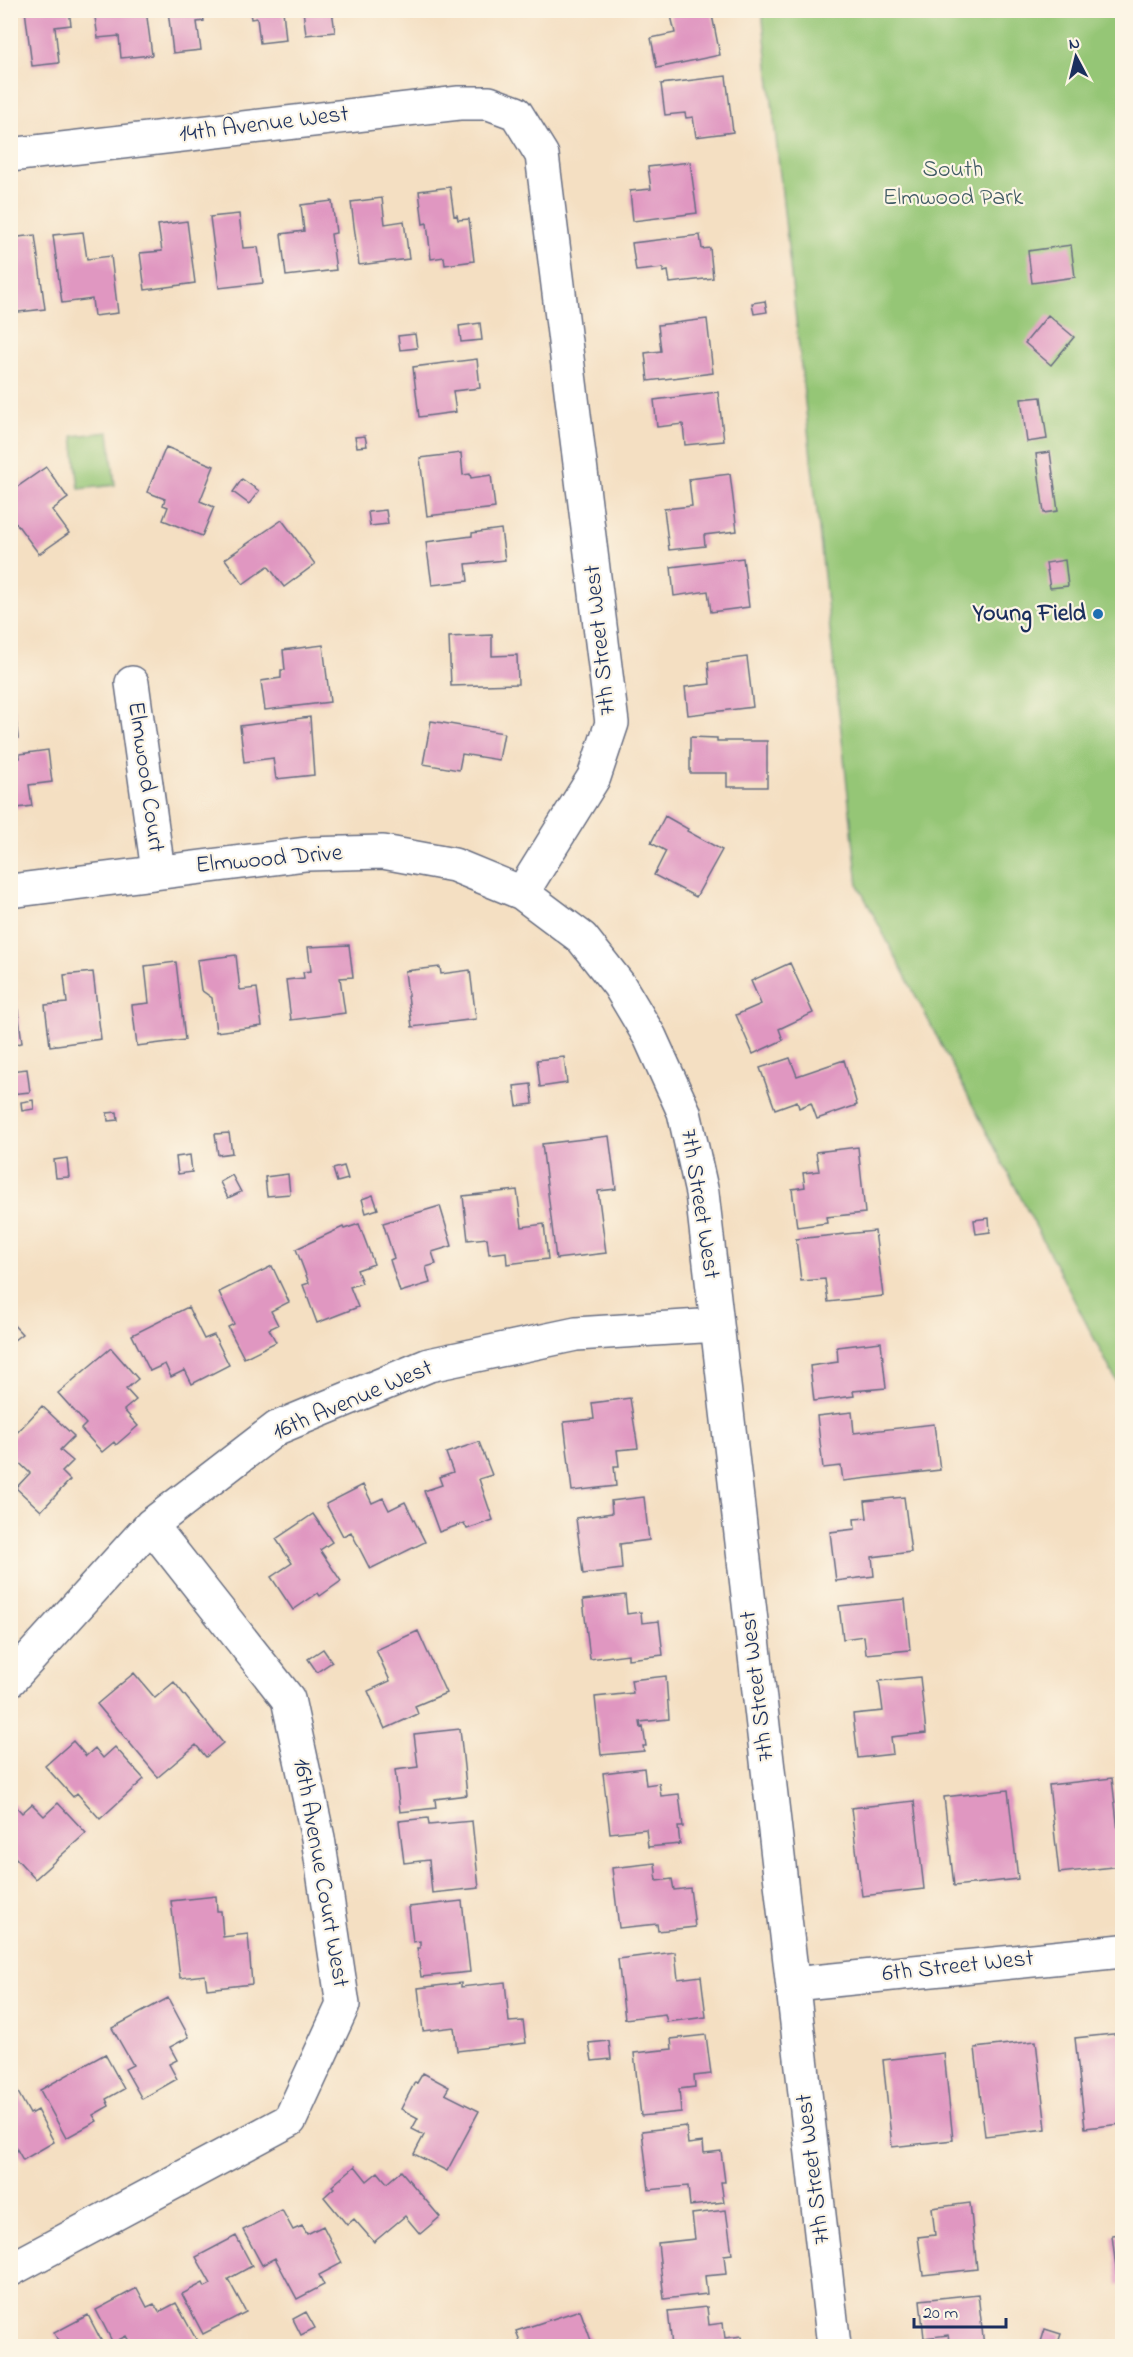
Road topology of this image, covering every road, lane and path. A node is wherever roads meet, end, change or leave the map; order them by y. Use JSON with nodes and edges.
{"nodes":[{"id":1,"x":516,"y":112,"type":"joint"},
{"id":2,"x":10,"y":154,"type":"edge"},
{"id":3,"x":132,"y":683,"type":"dead end"},
{"id":4,"x":158,"y":871,"type":"junction"},
{"id":5,"x":10,"y":891,"type":"edge"},
{"id":6,"x":522,"y":894,"type":"junction"},
{"id":7,"x":717,"y":1325,"type":"junction"},
{"id":8,"x":151,"y":1525,"type":"junction"},
{"id":9,"x":10,"y":1680,"type":"edge"},
{"id":10,"x":1122,"y":1951,"type":"edge"},
{"id":11,"x":793,"y":1984,"type":"junction"},
{"id":12,"x":10,"y":2270,"type":"edge"},
{"id":13,"x":834,"y":2346,"type":"edge"}],
"edges":[{"from":1,"to":2,"type":"street","name":"14th Avenue West"},
{"from":1,"to":6,"type":"street","name":"7th Street West"},
{"from":3,"to":4,"type":"street","name":"Elmwood Court"},
{"from":4,"to":5,"type":"street","name":"Elmwood Drive"},
{"from":4,"to":6,"type":"street","name":"Elmwood Drive"},
{"from":6,"to":7,"type":"street","name":"7th Street West"},
{"from":7,"to":8,"type":"street","name":"16th Avenue West"},
{"from":7,"to":11,"type":"street","name":"7th Street West"},
{"from":8,"to":9,"type":"street","name":"16th Avenue West"},
{"from":8,"to":12,"type":"street","name":"16th Avenue Court West"},
{"from":10,"to":11,"type":"street","name":"6th Street West"},
{"from":11,"to":13,"type":"street","name":"7th Street West"}]}
